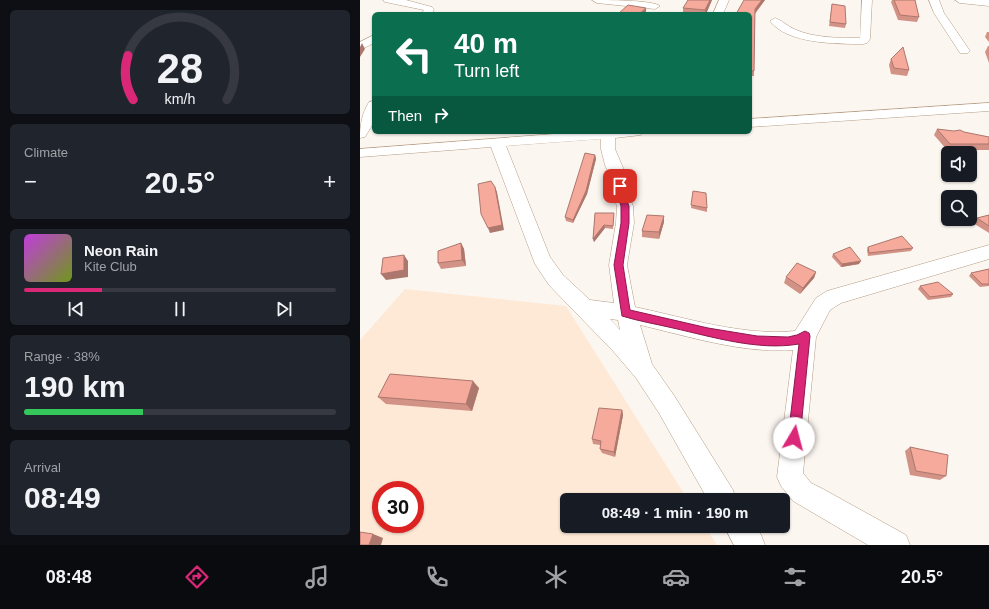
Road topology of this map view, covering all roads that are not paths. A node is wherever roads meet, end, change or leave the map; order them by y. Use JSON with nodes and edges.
{"nodes":[{"id":1,"x":388,"y":0,"type":"edge"},
{"id":2,"x":597,"y":0,"type":"edge"},
{"id":3,"x":724,"y":0,"type":"edge"},
{"id":4,"x":866,"y":0,"type":"edge"},
{"id":5,"x":934,"y":0,"type":"edge"},
{"id":6,"x":960,"y":0,"type":"edge"},
{"id":7,"x":989,"y":2,"type":"edge"},
{"id":8,"x":655,"y":6,"type":"dead end"},
{"id":9,"x":428,"y":12,"type":"edge"},
{"id":10,"x":719,"y":12,"type":"edge"},
{"id":11,"x":775,"y":21,"type":"dead end"},
{"id":12,"x":372,"y":39,"type":"edge"},
{"id":13,"x":360,"y":47,"type":"edge"},
{"id":14,"x":964,"y":51,"type":"dead end"},
{"id":15,"x":989,"y":108,"type":"edge"},
{"id":16,"x":372,"y":110,"type":"edge"},
{"id":17,"x":752,"y":123,"type":"edge"},
{"id":18,"x":360,"y":134,"type":"edge"},
{"id":19,"x":608,"y":134,"type":"joint"},
{"id":20,"x":500,"y":139,"type":"edge"},
{"id":21,"x":360,"y":153,"type":"edge"},
{"id":22,"x":989,"y":252,"type":"edge"},
{"id":23,"x":584,"y":308,"type":"junction"},
{"id":24,"x":626,"y":313,"type":"junction"},
{"id":25,"x":805,"y":336,"type":"junction"},
{"id":26,"x":644,"y":371,"type":"junction"},
{"id":27,"x":719,"y":493,"type":"edge"},
{"id":28,"x":743,"y":533,"type":"edge"},
{"id":29,"x":751,"y":545,"type":"edge"},
{"id":30,"x":896,"y":545,"type":"edge"}],
"edges":[{"from":1,"to":9,"type":"street"},
{"from":2,"to":8,"type":"street"},
{"from":3,"to":10,"type":"street"},
{"from":4,"to":11,"type":"street"},
{"from":5,"to":14,"type":"street"},
{"from":6,"to":7,"type":"street"},
{"from":12,"to":13,"type":"street"},
{"from":15,"to":17,"type":"street"},
{"from":16,"to":18,"type":"street"},
{"from":19,"to":20,"type":"street"},
{"from":19,"to":24,"type":"street"},
{"from":20,"to":21,"type":"street"},
{"from":20,"to":23,"type":"street"},
{"from":22,"to":25,"type":"street"},
{"from":23,"to":24,"type":"street"},
{"from":23,"to":26,"type":"street"},
{"from":24,"to":25,"type":"street"},
{"from":24,"to":26,"type":"street"},
{"from":25,"to":30,"type":"street"},
{"from":26,"to":27,"type":"street"},
{"from":28,"to":29,"type":"street"}]}
